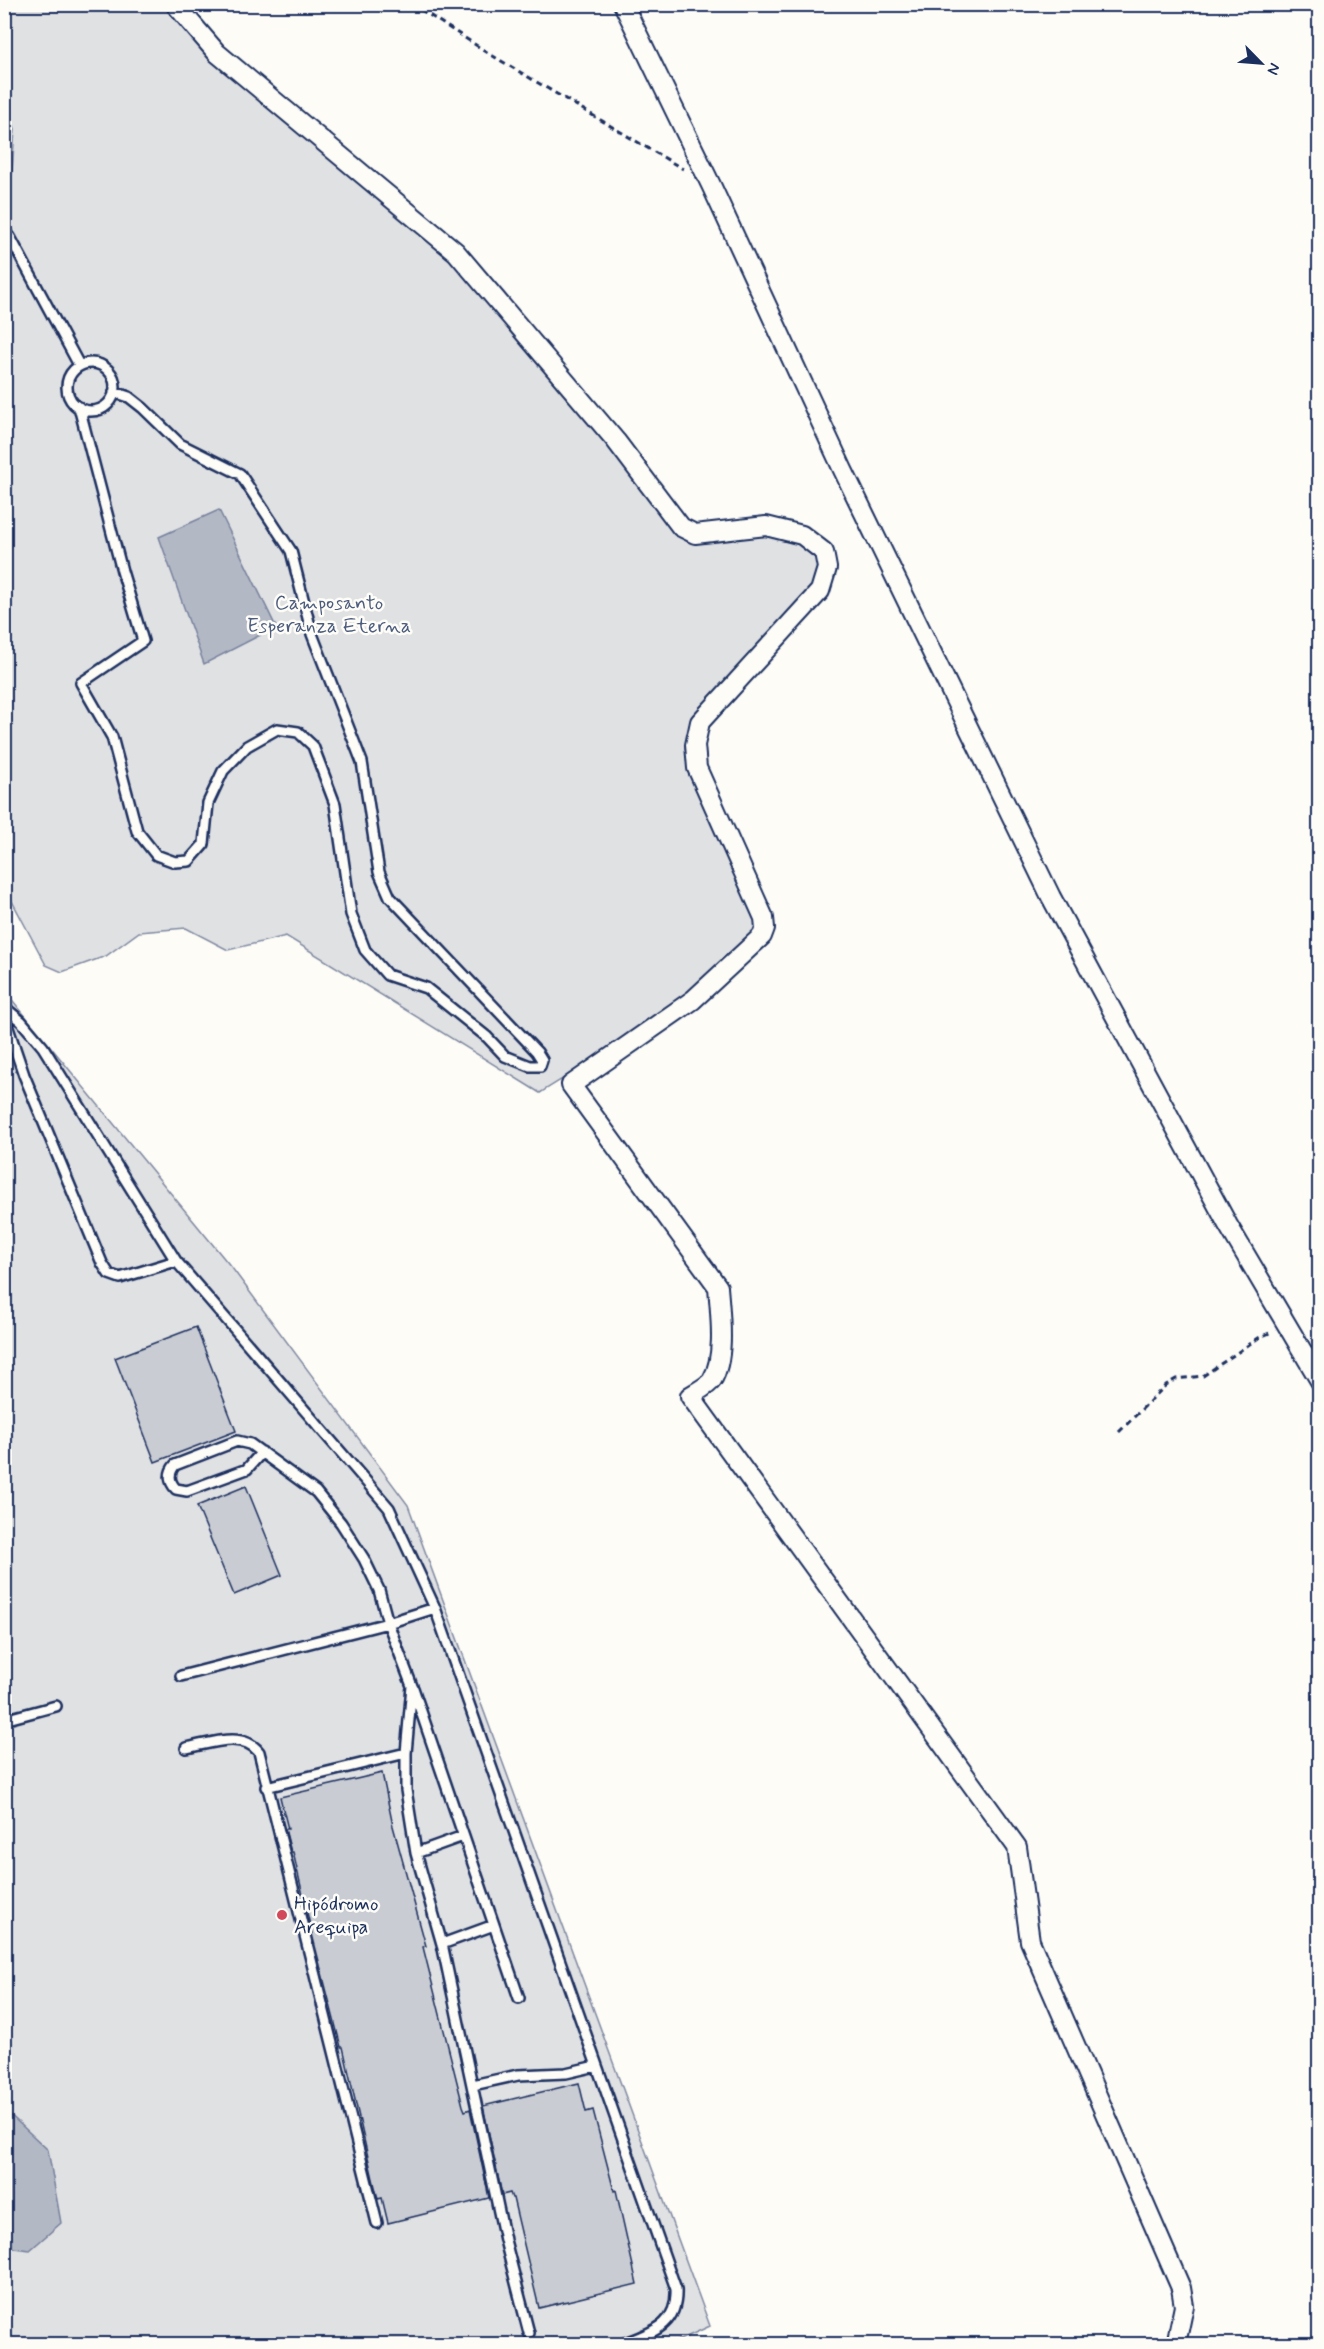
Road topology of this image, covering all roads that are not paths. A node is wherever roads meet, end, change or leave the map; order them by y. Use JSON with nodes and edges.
{"nodes":[{"id":1,"x":175,"y":4,"type":"edge"},
{"id":2,"x":623,"y":4,"type":"edge"},
{"id":3,"x":4,"y":231,"type":"edge"},
{"id":4,"x":79,"y":365,"type":"junction"},
{"id":5,"x":114,"y":393,"type":"junction"},
{"id":6,"x":79,"y":407,"type":"junction"},
{"id":7,"x":4,"y":1006,"type":"edge"},
{"id":8,"x":4,"y":1016,"type":"edge"},
{"id":9,"x":176,"y":1261,"type":"junction"},
{"id":10,"x":1320,"y":1381,"type":"edge"},
{"id":11,"x":262,"y":1452,"type":"junction"},
{"id":12,"x":435,"y":1608,"type":"junction"},
{"id":13,"x":388,"y":1623,"type":"junction"},
{"id":14,"x":181,"y":1676,"type":"dead end"},
{"id":15,"x":412,"y":1686,"type":"junction"},
{"id":16,"x":56,"y":1706,"type":"dead end"},
{"id":17,"x":4,"y":1720,"type":"edge"},
{"id":18,"x":186,"y":1748,"type":"dead end"},
{"id":19,"x":406,"y":1753,"type":"junction"},
{"id":20,"x":266,"y":1787,"type":"junction"},
{"id":21,"x":463,"y":1836,"type":"junction"},
{"id":22,"x":416,"y":1853,"type":"junction"},
{"id":23,"x":494,"y":1925,"type":"junction"},
{"id":24,"x":442,"y":1944,"type":"junction"},
{"id":25,"x":519,"y":1998,"type":"dead end"},
{"id":26,"x":596,"y":2066,"type":"junction"},
{"id":27,"x":472,"y":2085,"type":"junction"},
{"id":28,"x":377,"y":2223,"type":"dead end"},
{"id":29,"x":529,"y":2333,"type":"dead end"},
{"id":30,"x":622,"y":2344,"type":"edge"},
{"id":31,"x":1176,"y":2344,"type":"edge"}],
"edges":[{"from":1,"to":31,"type":"street"},
{"from":2,"to":10,"type":"street"},
{"from":3,"to":4,"type":"lane"},
{"from":4,"to":5,"type":"lane"},
{"from":4,"to":6,"type":"lane"},
{"from":5,"to":6,"type":"lane"},
{"from":5,"to":6,"type":"lane"},
{"from":7,"to":9,"type":"lane"},
{"from":8,"to":9,"type":"lane"},
{"from":9,"to":12,"type":"lane"},
{"from":11,"to":11,"type":"lane"},
{"from":11,"to":13,"type":"lane"},
{"from":12,"to":13,"type":"lane"},
{"from":12,"to":26,"type":"lane"},
{"from":13,"to":14,"type":"lane"},
{"from":13,"to":15,"type":"lane"},
{"from":15,"to":19,"type":"lane"},
{"from":15,"to":21,"type":"lane"},
{"from":16,"to":17,"type":"lane"},
{"from":18,"to":20,"type":"lane"},
{"from":19,"to":20,"type":"lane"},
{"from":19,"to":22,"type":"lane"},
{"from":20,"to":28,"type":"lane"},
{"from":21,"to":22,"type":"lane"},
{"from":21,"to":23,"type":"lane"},
{"from":22,"to":24,"type":"lane"},
{"from":23,"to":24,"type":"lane"},
{"from":23,"to":25,"type":"lane"},
{"from":24,"to":27,"type":"lane"},
{"from":26,"to":27,"type":"lane"},
{"from":26,"to":30,"type":"lane"},
{"from":27,"to":29,"type":"lane"}]}
